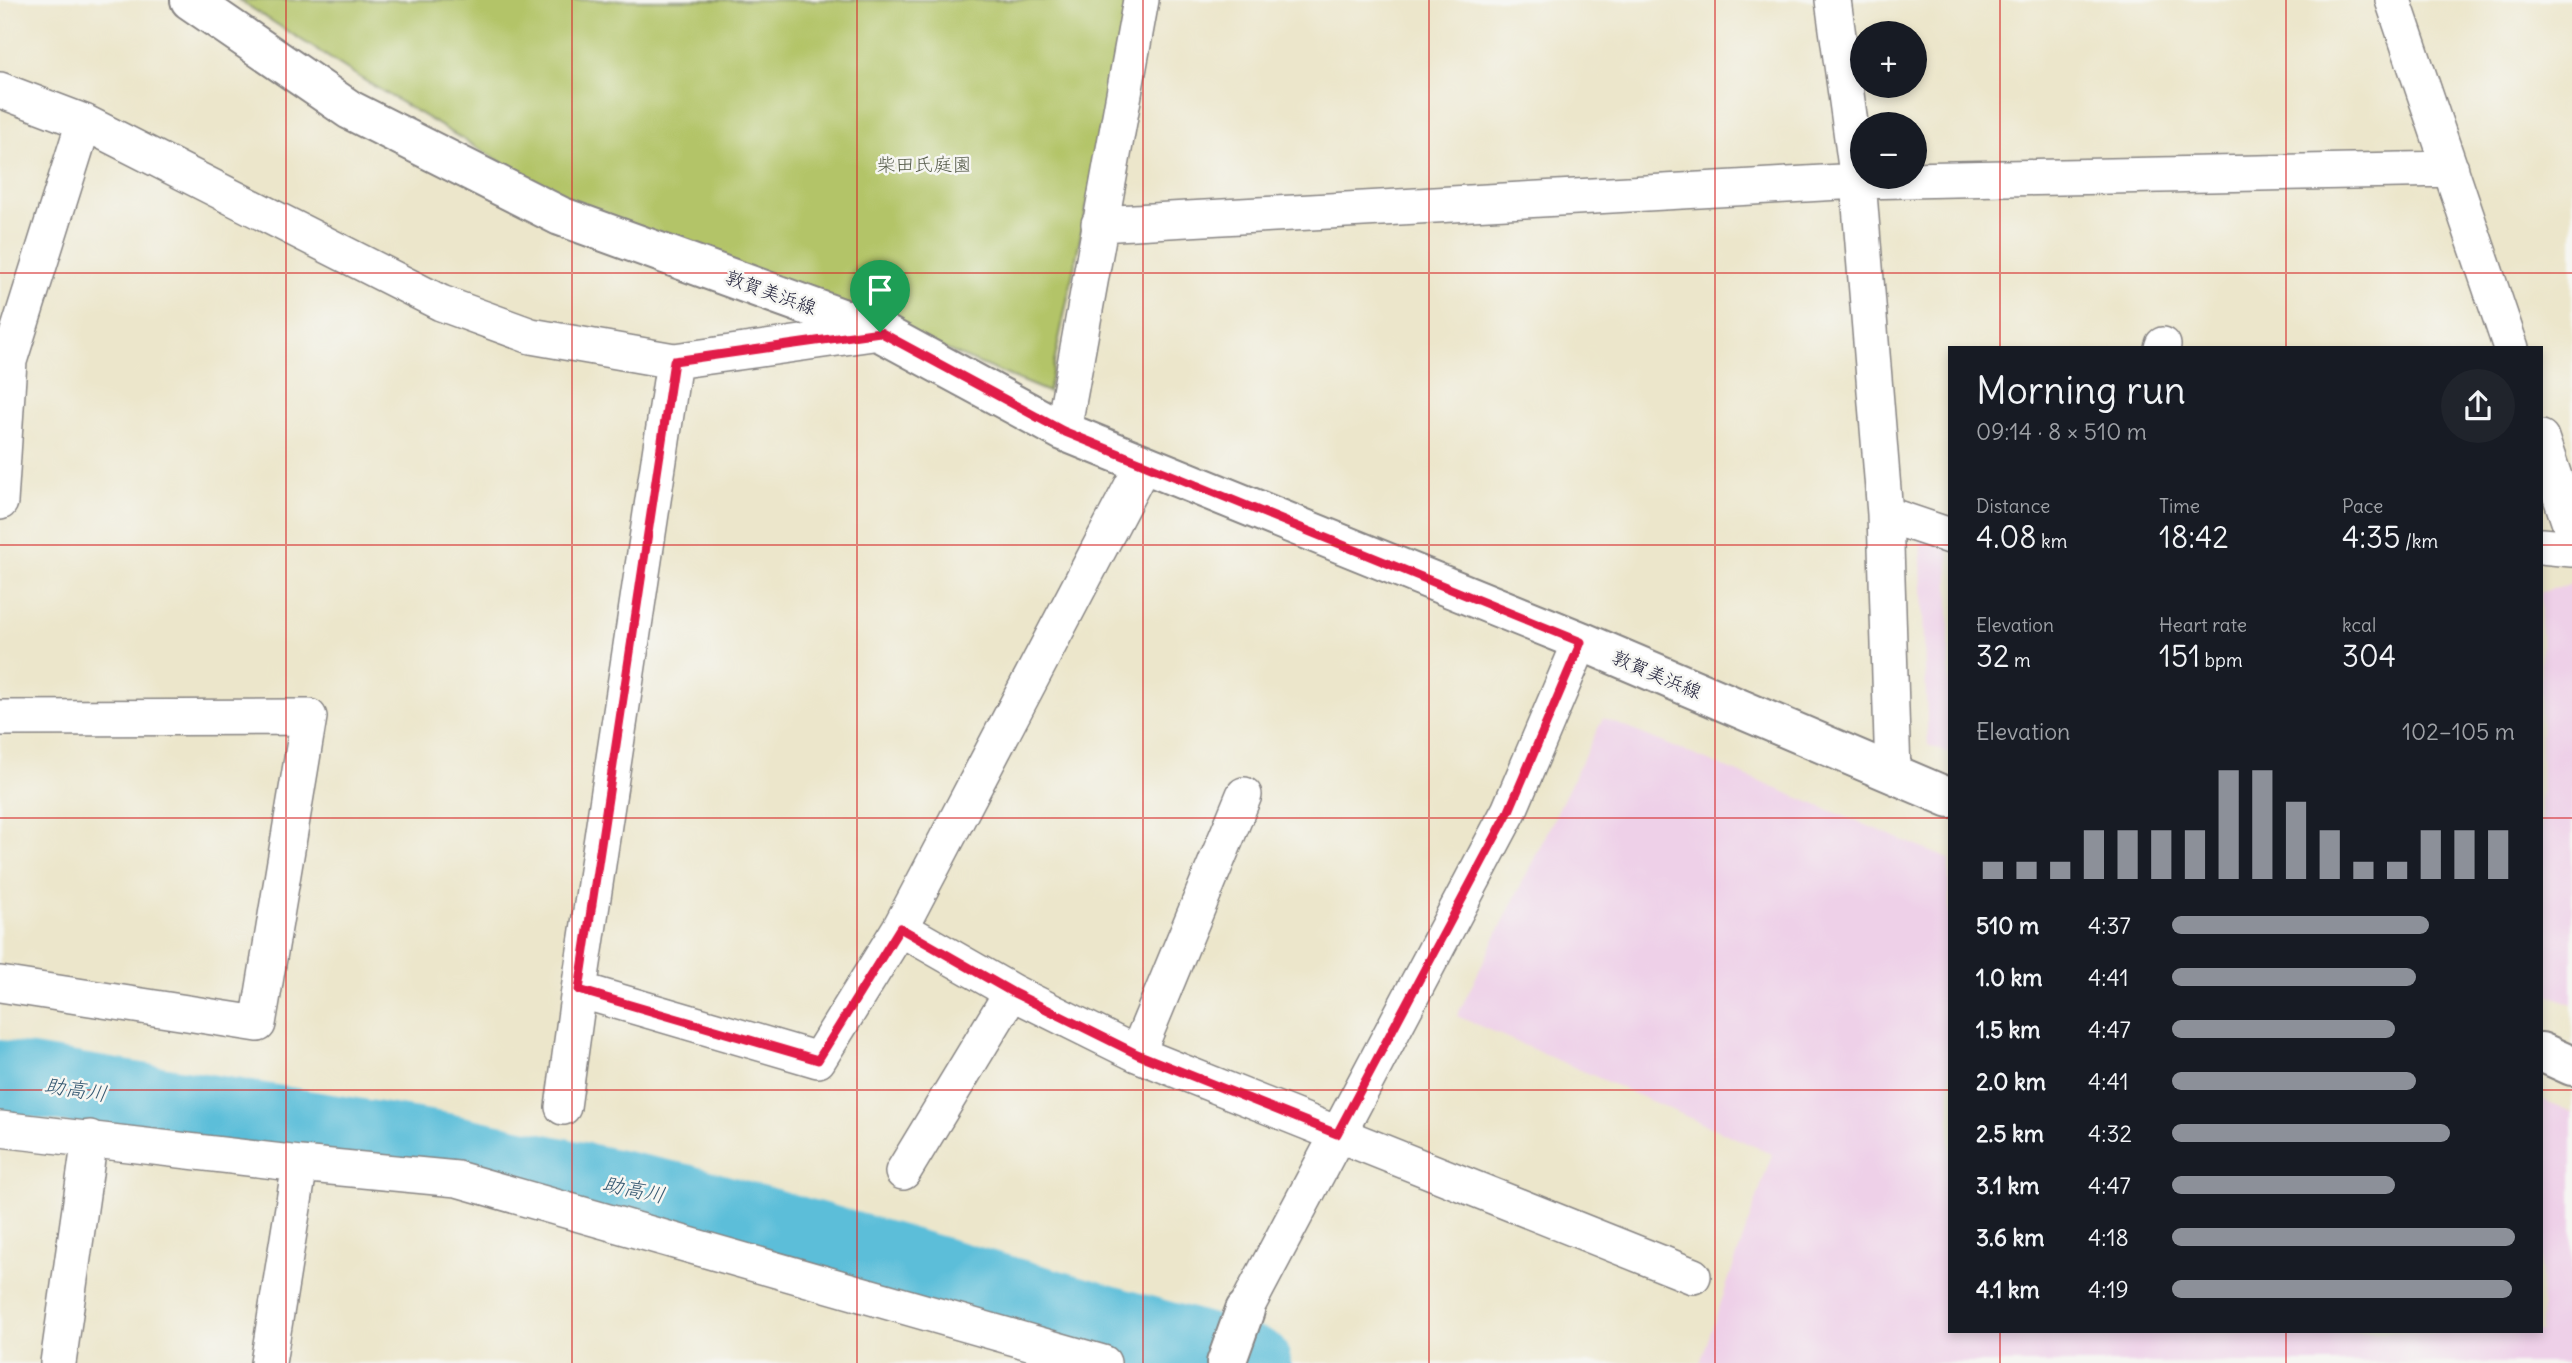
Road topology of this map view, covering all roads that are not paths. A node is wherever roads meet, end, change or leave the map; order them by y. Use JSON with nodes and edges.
{"nodes":[{"id":1,"x":190,"y":0,"type":"edge"},
{"id":2,"x":1141,"y":0,"type":"edge"},
{"id":3,"x":1833,"y":0,"type":"edge"},
{"id":4,"x":2393,"y":0,"type":"edge"},
{"id":5,"x":0,"y":90,"type":"edge"},
{"id":6,"x":84,"y":122,"type":"junction"},
{"id":7,"x":1850,"y":123,"type":"edge"},
{"id":8,"x":2451,"y":169,"type":"junction"},
{"id":9,"x":1927,"y":180,"type":"edge"},
{"id":10,"x":1850,"y":181,"type":"edge"},
{"id":11,"x":1859,"y":189,"type":"edge"},
{"id":12,"x":1099,"y":224,"type":"junction"},
{"id":13,"x":11,"y":315,"type":"edge"},
{"id":14,"x":880,"y":332,"type":"junction"},
{"id":15,"x":2510,"y":346,"type":"edge"},
{"id":16,"x":674,"y":361,"type":"junction"},
{"id":17,"x":1063,"y":431,"type":"junction"},
{"id":18,"x":2543,"y":444,"type":"edge"},
{"id":19,"x":1143,"y":465,"type":"junction"},
{"id":20,"x":0,"y":502,"type":"edge"},
{"id":21,"x":1885,"y":514,"type":"junction"},
{"id":22,"x":2572,"y":530,"type":"edge"},
{"id":23,"x":1948,"y":535,"type":"edge"},
{"id":24,"x":2543,"y":547,"type":"edge"},
{"id":25,"x":2572,"y":549,"type":"edge"},
{"id":26,"x":1581,"y":642,"type":"junction"},
{"id":27,"x":0,"y":718,"type":"edge"},
{"id":28,"x":1893,"y":774,"type":"junction"},
{"id":29,"x":1244,"y":795,"type":"dead end"},
{"id":30,"x":1948,"y":797,"type":"edge"},
{"id":31,"x":900,"y":928,"type":"junction"},
{"id":32,"x":0,"y":984,"type":"edge"},
{"id":33,"x":579,"y":990,"type":"junction"},
{"id":34,"x":1012,"y":992,"type":"junction"},
{"id":35,"x":2543,"y":1053,"type":"edge"},
{"id":36,"x":1137,"y":1054,"type":"junction"},
{"id":37,"x":2572,"y":1066,"type":"edge"},
{"id":38,"x":564,"y":1107,"type":"dead end"},
{"id":39,"x":0,"y":1129,"type":"edge"},
{"id":40,"x":1337,"y":1134,"type":"junction"},
{"id":41,"x":90,"y":1138,"type":"junction"},
{"id":42,"x":300,"y":1164,"type":"junction"},
{"id":43,"x":902,"y":1172,"type":"dead end"},
{"id":44,"x":1693,"y":1276,"type":"dead end"},
{"id":45,"x":1245,"y":1310,"type":"joint"},
{"id":46,"x":58,"y":1363,"type":"edge"},
{"id":47,"x":268,"y":1363,"type":"edge"},
{"id":48,"x":1103,"y":1363,"type":"edge"},
{"id":49,"x":1226,"y":1363,"type":"edge"}],
"edges":[{"from":1,"to":14,"type":"main road","name":"敦賀美浜線"},
{"from":2,"to":12,"type":"street"},
{"from":3,"to":7,"type":"street"},
{"from":4,"to":8,"type":"street"},
{"from":5,"to":6,"type":"street"},
{"from":6,"to":13,"type":"street"},
{"from":6,"to":16,"type":"street"},
{"from":8,"to":9,"type":"street"},
{"from":8,"to":15,"type":"street"},
{"from":10,"to":12,"type":"street"},
{"from":11,"to":21,"type":"street"},
{"from":12,"to":17,"type":"street"},
{"from":13,"to":20,"type":"street"},
{"from":14,"to":16,"type":"street"},
{"from":14,"to":17,"type":"main road","name":"敦賀美浜線"},
{"from":16,"to":33,"type":"street"},
{"from":17,"to":19,"type":"main road","name":"敦賀美浜線"},
{"from":18,"to":22,"type":"street"},
{"from":19,"to":26,"type":"main road","name":"敦賀美浜線"},
{"from":19,"to":31,"type":"street"},
{"from":21,"to":23,"type":"street"},
{"from":21,"to":28,"type":"street"},
{"from":24,"to":25,"type":"street"},
{"from":26,"to":28,"type":"main road","name":"敦賀美浜線"},
{"from":26,"to":40,"type":"street"},
{"from":27,"to":32,"type":"street"},
{"from":28,"to":30,"type":"main road","name":"敦賀美浜線"},
{"from":29,"to":36,"type":"street"},
{"from":31,"to":33,"type":"street"},
{"from":31,"to":34,"type":"street"},
{"from":33,"to":38,"type":"street"},
{"from":34,"to":36,"type":"street"},
{"from":34,"to":43,"type":"street"},
{"from":35,"to":37,"type":"main road"},
{"from":36,"to":40,"type":"street"},
{"from":39,"to":41,"type":"street"},
{"from":40,"to":44,"type":"street"},
{"from":40,"to":45,"type":"street"},
{"from":41,"to":42,"type":"street"},
{"from":41,"to":46,"type":"street"},
{"from":42,"to":47,"type":"street"},
{"from":42,"to":48,"type":"street"},
{"from":45,"to":49,"type":"main road"}]}
